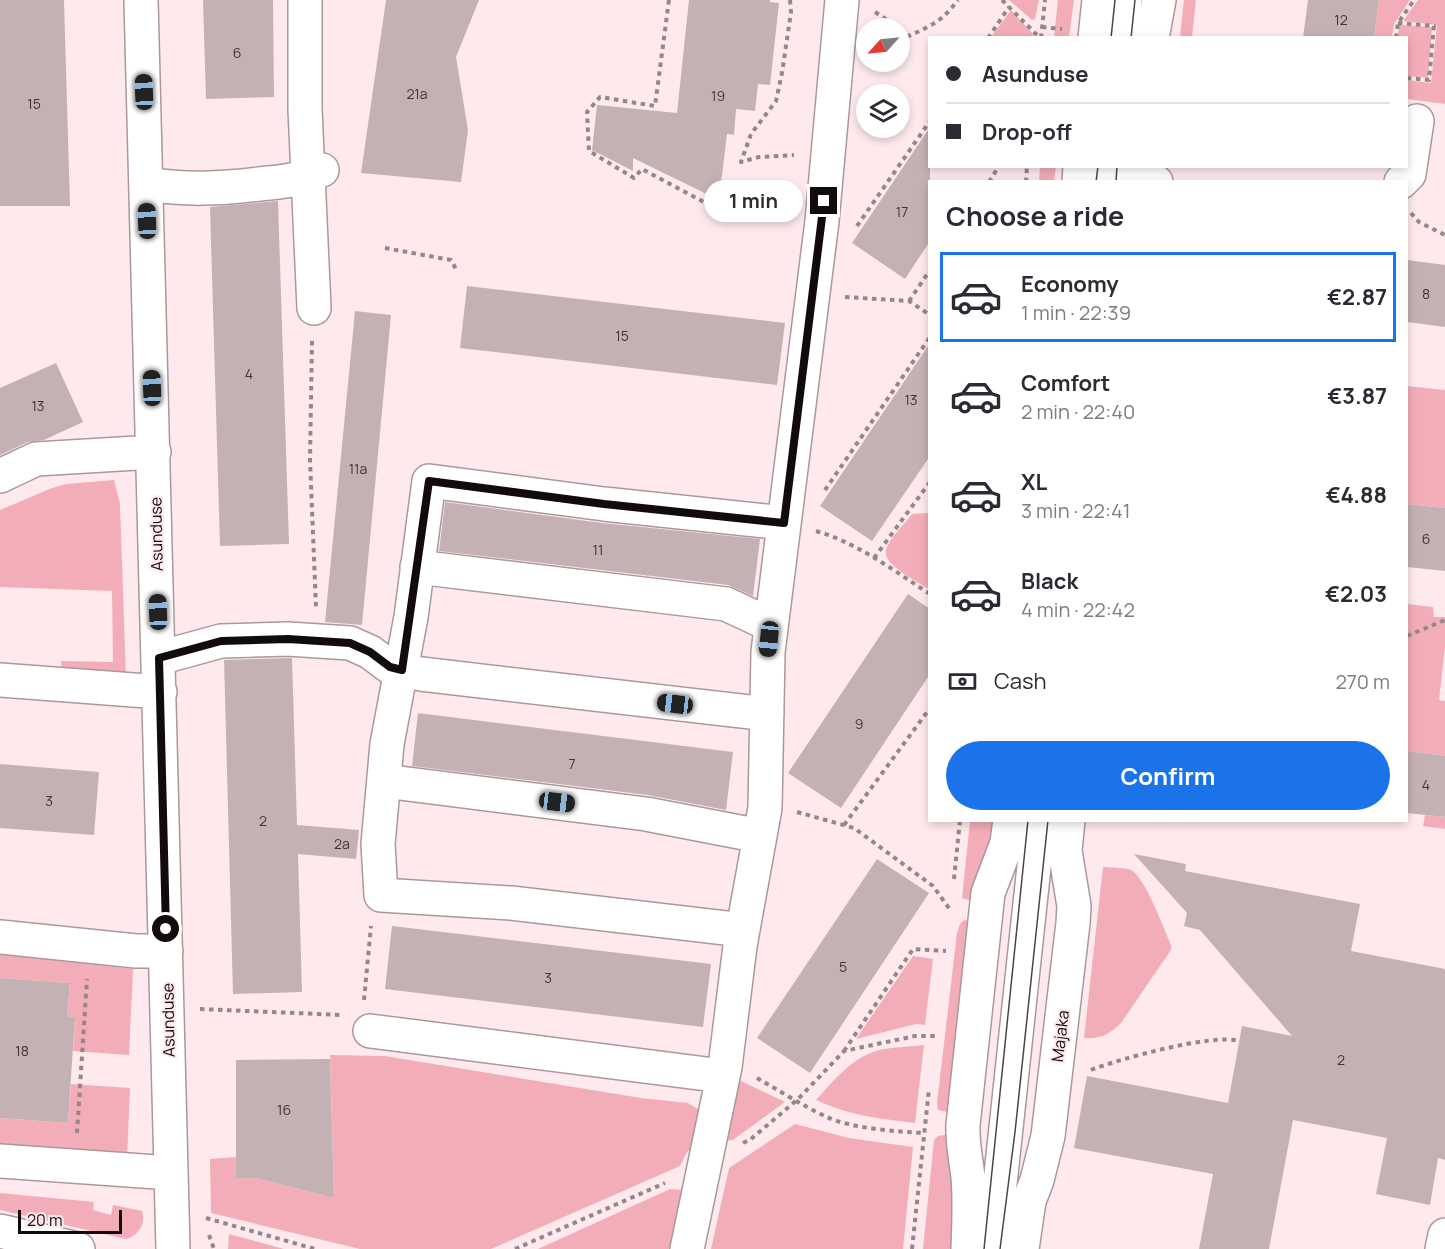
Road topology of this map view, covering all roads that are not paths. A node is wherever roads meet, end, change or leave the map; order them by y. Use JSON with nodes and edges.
{"nodes":[{"id":1,"x":141,"y":0,"type":"edge"},
{"id":2,"x":305,"y":0,"type":"edge"},
{"id":3,"x":842,"y":0,"type":"edge"},
{"id":4,"x":1099,"y":0,"type":"edge"},
{"id":5,"x":1125,"y":0,"type":"edge"},
{"id":6,"x":1159,"y":0,"type":"edge"},
{"id":7,"x":1082,"y":33,"type":"edge"},
{"id":8,"x":1121,"y":36,"type":"edge"},
{"id":9,"x":1152,"y":36,"type":"edge"},
{"id":10,"x":1418,"y":121,"type":"dead end"},
{"id":11,"x":315,"y":174,"type":"junction"},
{"id":12,"x":1403,"y":180,"type":"edge"},
{"id":13,"x":146,"y":184,"type":"junction"},
{"id":14,"x":314,"y":308,"type":"road end"},
{"id":15,"x":154,"y":453,"type":"junction"},
{"id":16,"x":0,"y":476,"type":"edge"},
{"id":17,"x":784,"y":523,"type":"junction"},
{"id":18,"x":417,"y":567,"type":"junction"},
{"id":19,"x":771,"y":625,"type":"junction"},
{"id":20,"x":159,"y":658,"type":"junction"},
{"id":21,"x":402,"y":670,"type":"junction"},
{"id":22,"x":0,"y":680,"type":"edge"},
{"id":23,"x":160,"y":692,"type":"junction"},
{"id":24,"x":767,"y":714,"type":"junction"},
{"id":25,"x":384,"y":781,"type":"junction"},
{"id":26,"x":1011,"y":822,"type":"edge"},
{"id":27,"x":1039,"y":822,"type":"edge"},
{"id":28,"x":1068,"y":822,"type":"edge"},
{"id":29,"x":760,"y":836,"type":"junction"},
{"id":30,"x":743,"y":930,"type":"junction"},
{"id":31,"x":0,"y":937,"type":"edge"},
{"id":32,"x":166,"y":951,"type":"junction"},
{"id":33,"x":366,"y":1024,"type":"road end"},
{"id":34,"x":724,"y":1072,"type":"junction"},
{"id":35,"x":0,"y":1161,"type":"edge"},
{"id":36,"x":171,"y":1173,"type":"junction"},
{"id":37,"x":0,"y":1231,"type":"edge"},
{"id":38,"x":1445,"y":1235,"type":"edge"},
{"id":39,"x":78,"y":1249,"type":"edge"},
{"id":40,"x":173,"y":1249,"type":"edge"},
{"id":41,"x":687,"y":1249,"type":"edge"},
{"id":42,"x":968,"y":1249,"type":"edge"},
{"id":43,"x":993,"y":1249,"type":"edge"},
{"id":44,"x":1022,"y":1249,"type":"edge"},
{"id":45,"x":1442,"y":1249,"type":"edge"}],
"edges":[{"from":1,"to":13,"type":"street","name":"Asunduse"},
{"from":2,"to":11,"type":"street"},
{"from":3,"to":17,"type":"street"},
{"from":4,"to":7,"type":"street"},
{"from":5,"to":8,"type":"street"},
{"from":6,"to":9,"type":"street"},
{"from":10,"to":12,"type":"street"},
{"from":11,"to":13,"type":"street"},
{"from":11,"to":14,"type":"street"},
{"from":13,"to":15,"type":"street","name":"Asunduse"},
{"from":15,"to":16,"type":"street"},
{"from":15,"to":20,"type":"street","name":"Asunduse"},
{"from":17,"to":18,"type":"street"},
{"from":17,"to":19,"type":"street"},
{"from":18,"to":19,"type":"street"},
{"from":18,"to":21,"type":"street"},
{"from":19,"to":24,"type":"street"},
{"from":20,"to":21,"type":"street"},
{"from":20,"to":23,"type":"street","name":"Asunduse"},
{"from":21,"to":24,"type":"street"},
{"from":21,"to":25,"type":"street"},
{"from":22,"to":23,"type":"street"},
{"from":23,"to":32,"type":"street","name":"Asunduse"},
{"from":24,"to":29,"type":"street"},
{"from":25,"to":29,"type":"street"},
{"from":25,"to":30,"type":"street"},
{"from":26,"to":42,"type":"street"},
{"from":27,"to":43,"type":"street"},
{"from":28,"to":44,"type":"street","name":"Majaka"},
{"from":29,"to":30,"type":"street"},
{"from":30,"to":34,"type":"street"},
{"from":31,"to":32,"type":"street"},
{"from":32,"to":36,"type":"street","name":"Asunduse"},
{"from":33,"to":34,"type":"street"},
{"from":34,"to":41,"type":"street"},
{"from":35,"to":36,"type":"street"},
{"from":36,"to":40,"type":"street","name":"Asunduse"},
{"from":37,"to":39,"type":"street"},
{"from":38,"to":45,"type":"street"}]}
